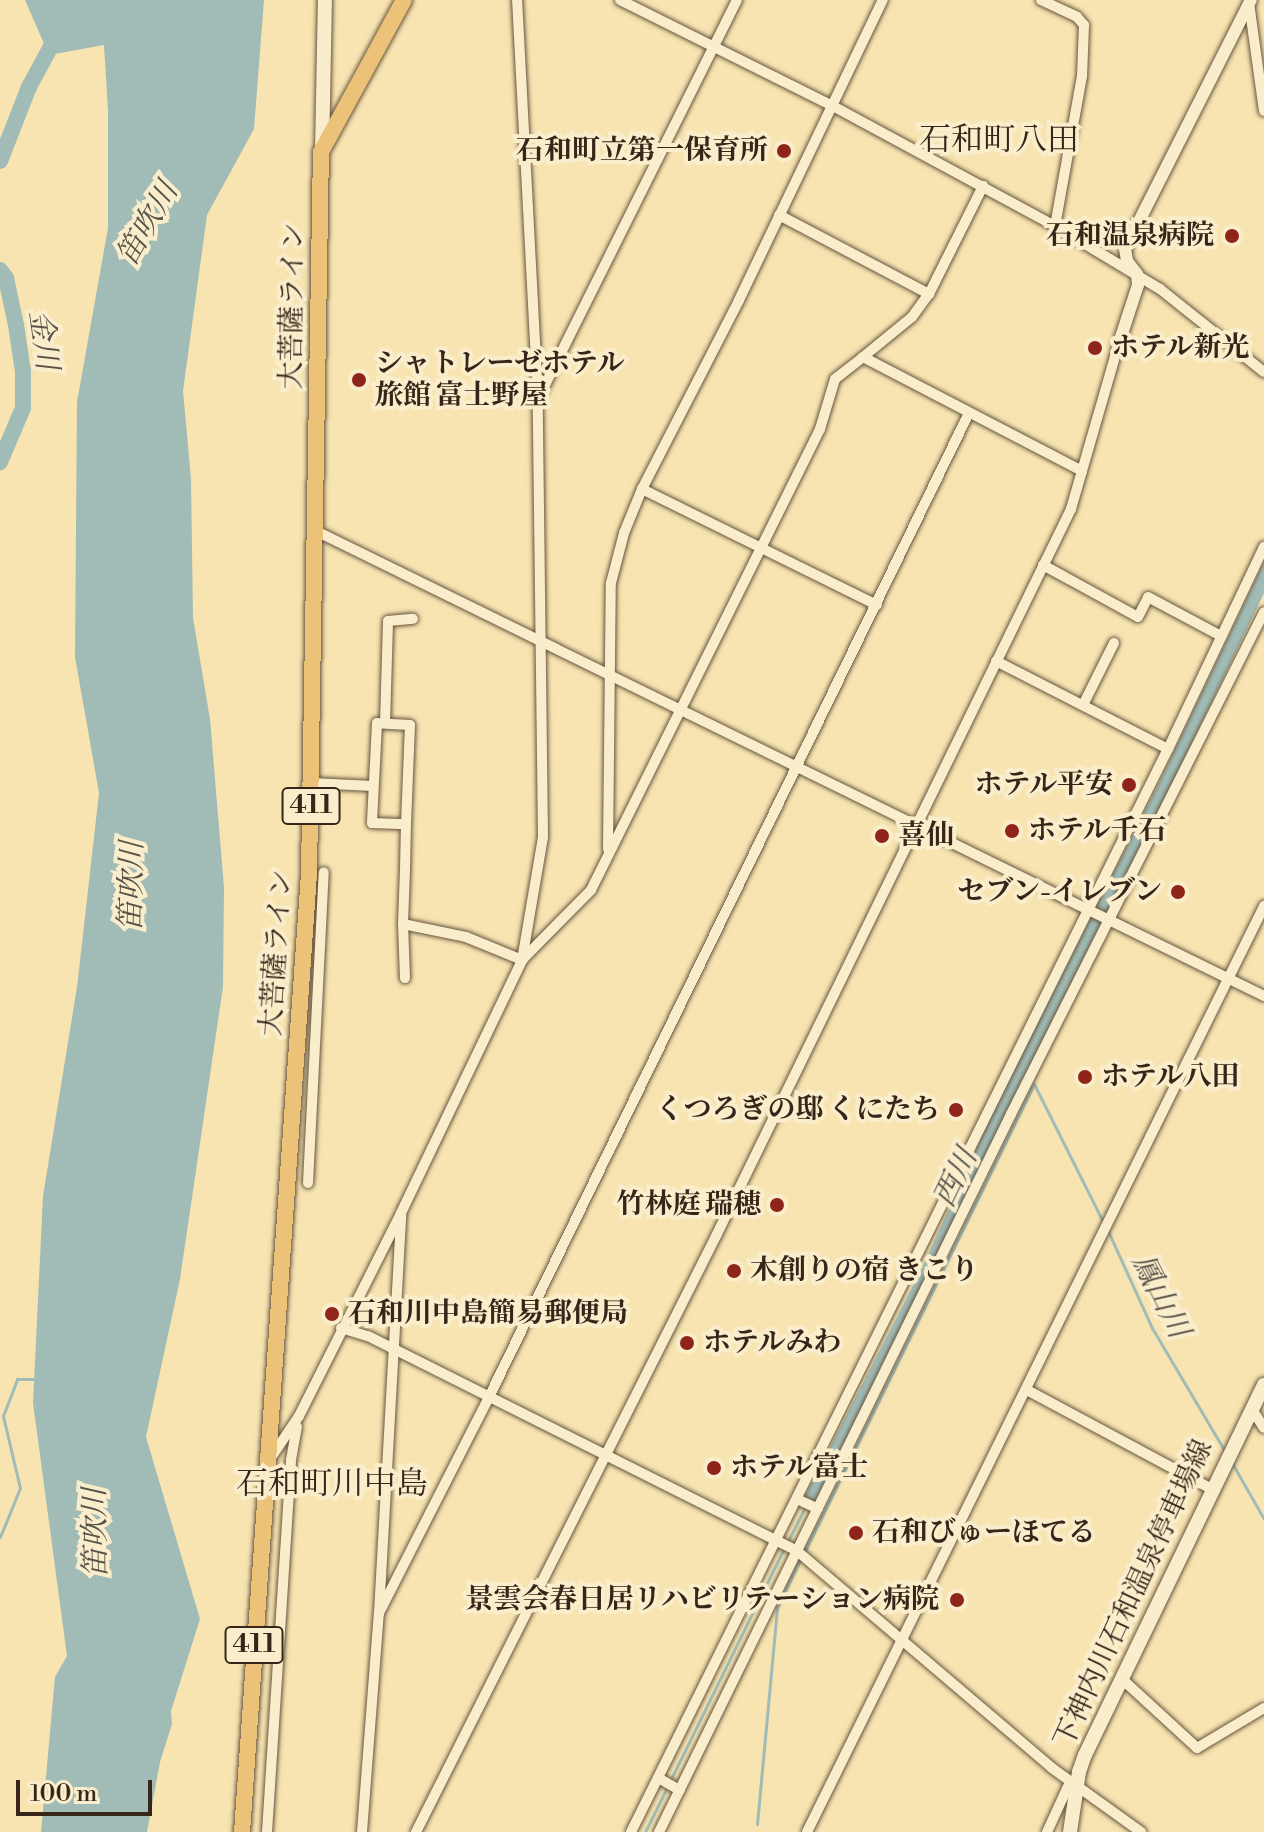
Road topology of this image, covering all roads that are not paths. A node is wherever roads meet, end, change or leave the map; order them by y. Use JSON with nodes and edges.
{"nodes":[{"id":1,"x":325,"y":0,"type":"edge"},
{"id":2,"x":404,"y":0,"type":"edge"},
{"id":3,"x":517,"y":0,"type":"edge"},
{"id":4,"x":620,"y":0,"type":"edge"},
{"id":5,"x":737,"y":0,"type":"edge"},
{"id":6,"x":883,"y":0,"type":"edge"},
{"id":7,"x":1041,"y":0,"type":"edge"},
{"id":8,"x":1250,"y":2,"type":"edge"},
{"id":9,"x":714,"y":46,"type":"junction"},
{"id":10,"x":323,"y":94,"type":"junction"},
{"id":11,"x":349,"y":103,"type":"junction"},
{"id":12,"x":831,"y":105,"type":"junction"},
{"id":13,"x":1264,"y":111,"type":"edge"},
{"id":14,"x":321,"y":152,"type":"junction"},
{"id":15,"x":983,"y":186,"type":"junction"},
{"id":16,"x":779,"y":215,"type":"junction"},
{"id":17,"x":1055,"y":226,"type":"junction"},
{"id":18,"x":1137,"y":274,"type":"junction"},
{"id":19,"x":929,"y":294,"type":"junction"},
{"id":20,"x":1119,"y":343,"type":"joint"},
{"id":21,"x":863,"y":357,"type":"junction"},
{"id":22,"x":1264,"y":372,"type":"edge"},
{"id":23,"x":538,"y":399,"type":"junction"},
{"id":24,"x":969,"y":413,"type":"junction"},
{"id":25,"x":1082,"y":471,"type":"junction"},
{"id":26,"x":642,"y":489,"type":"junction"},
{"id":27,"x":316,"y":531,"type":"junction"},
{"id":28,"x":761,"y":547,"type":"junction"},
{"id":29,"x":1264,"y":547,"type":"edge"},
{"id":30,"x":1043,"y":565,"type":"junction"},
{"id":31,"x":877,"y":605,"type":"junction"},
{"id":32,"x":1264,"y":612,"type":"edge"},
{"id":33,"x":413,"y":619,"type":"dead end"},
{"id":34,"x":1221,"y":636,"type":"junction"},
{"id":35,"x":540,"y":638,"type":"junction"},
{"id":36,"x":1114,"y":643,"type":"dead end"},
{"id":37,"x":996,"y":661,"type":"junction"},
{"id":38,"x":611,"y":673,"type":"junction"},
{"id":39,"x":1084,"y":703,"type":"junction"},
{"id":40,"x":683,"y":709,"type":"junction"},
{"id":41,"x":385,"y":723,"type":"junction"},
{"id":42,"x":1168,"y":749,"type":"junction"},
{"id":43,"x":797,"y":766,"type":"junction"},
{"id":44,"x":311,"y":783,"type":"junction"},
{"id":45,"x":373,"y":786,"type":"junction"},
{"id":46,"x":406,"y":824,"type":"junction"},
{"id":47,"x":917,"y":825,"type":"junction"},
{"id":48,"x":608,"y":851,"type":"junction"},
{"id":49,"x":324,"y":872,"type":"dead end"},
{"id":50,"x":1264,"y":906,"type":"edge"},
{"id":51,"x":1089,"y":911,"type":"junction"},
{"id":52,"x":1108,"y":922,"type":"junction"},
{"id":53,"x":403,"y":924,"type":"junction"},
{"id":54,"x":522,"y":960,"type":"junction"},
{"id":55,"x":311,"y":961,"type":"junction"},
{"id":56,"x":405,"y":978,"type":"dead end"},
{"id":57,"x":1229,"y":978,"type":"junction"},
{"id":58,"x":1264,"y":996,"type":"edge"},
{"id":59,"x":308,"y":1183,"type":"dead end"},
{"id":60,"x":401,"y":1213,"type":"junction"},
{"id":61,"x":341,"y":1328,"type":"junction"},
{"id":62,"x":395,"y":1350,"type":"junction"},
{"id":63,"x":1264,"y":1386,"type":"edge"},
{"id":64,"x":1027,"y":1390,"type":"junction"},
{"id":65,"x":489,"y":1397,"type":"junction"},
{"id":66,"x":1252,"y":1409,"type":"junction"},
{"id":67,"x":299,"y":1416,"type":"junction"},
{"id":68,"x":1264,"y":1428,"type":"edge"},
{"id":69,"x":605,"y":1454,"type":"junction"},
{"id":70,"x":270,"y":1459,"type":"junction"},
{"id":71,"x":1212,"y":1489,"type":"junction"},
{"id":72,"x":799,"y":1500,"type":"junction"},
{"id":73,"x":816,"y":1508,"type":"junction"},
{"id":74,"x":779,"y":1541,"type":"junction"},
{"id":75,"x":797,"y":1550,"type":"junction"},
{"id":76,"x":379,"y":1613,"type":"junction"},
{"id":77,"x":902,"y":1639,"type":"junction"},
{"id":78,"x":1122,"y":1679,"type":"junction"},
{"id":79,"x":1264,"y":1708,"type":"edge"},
{"id":80,"x":658,"y":1778,"type":"junction"},
{"id":81,"x":1074,"y":1785,"type":"junction"},
{"id":82,"x":680,"y":1790,"type":"junction"},
{"id":83,"x":242,"y":1832,"type":"edge"},
{"id":84,"x":267,"y":1832,"type":"edge"},
{"id":85,"x":362,"y":1832,"type":"edge"},
{"id":86,"x":416,"y":1832,"type":"edge"},
{"id":87,"x":631,"y":1832,"type":"edge"},
{"id":88,"x":659,"y":1832,"type":"edge"},
{"id":89,"x":807,"y":1832,"type":"edge"},
{"id":90,"x":1047,"y":1832,"type":"edge"},
{"id":91,"x":1070,"y":1832,"type":"edge"},
{"id":92,"x":1141,"y":1832,"type":"edge"}],
"edges":[{"from":1,"to":10,"type":"main road"},
{"from":2,"to":11,"type":"highway","name":"大菩薩ライン","number":"411"},
{"from":3,"to":23,"type":"street"},
{"from":4,"to":9,"type":"street"},
{"from":5,"to":9,"type":"street"},
{"from":6,"to":12,"type":"street"},
{"from":7,"to":17,"type":"street"},
{"from":8,"to":13,"type":"street"},
{"from":8,"to":18,"type":"street"},
{"from":9,"to":12,"type":"street"},
{"from":9,"to":23,"type":"street"},
{"from":10,"to":11,"type":"main road"},
{"from":10,"to":14,"type":"main road"},
{"from":11,"to":14,"type":"highway","name":"大菩薩ライン","number":"411"},
{"from":12,"to":15,"type":"street"},
{"from":12,"to":16,"type":"street"},
{"from":14,"to":27,"type":"highway","name":"大菩薩ライン","number":"411"},
{"from":15,"to":17,"type":"street"},
{"from":15,"to":19,"type":"street"},
{"from":16,"to":19,"type":"street"},
{"from":16,"to":26,"type":"street"},
{"from":17,"to":18,"type":"street"},
{"from":18,"to":20,"type":"street"},
{"from":18,"to":22,"type":"street"},
{"from":19,"to":21,"type":"street"},
{"from":20,"to":25,"type":"street"},
{"from":21,"to":24,"type":"street"},
{"from":21,"to":28,"type":"street"},
{"from":23,"to":35,"type":"street"},
{"from":24,"to":25,"type":"street"},
{"from":24,"to":31,"type":"street"},
{"from":25,"to":30,"type":"street"},
{"from":26,"to":28,"type":"street"},
{"from":26,"to":38,"type":"street"},
{"from":27,"to":35,"type":"street"},
{"from":27,"to":44,"type":"highway","name":"大菩薩ライン","number":"411"},
{"from":28,"to":31,"type":"street"},
{"from":28,"to":40,"type":"street"},
{"from":29,"to":34,"type":"street"},
{"from":30,"to":34,"type":"street"},
{"from":30,"to":37,"type":"street"},
{"from":31,"to":43,"type":"street"},
{"from":32,"to":52,"type":"street"},
{"from":33,"to":41,"type":"street"},
{"from":34,"to":42,"type":"street"},
{"from":35,"to":38,"type":"street"},
{"from":35,"to":54,"type":"street"},
{"from":36,"to":39,"type":"street"},
{"from":37,"to":39,"type":"street"},
{"from":37,"to":47,"type":"street"},
{"from":38,"to":40,"type":"street"},
{"from":38,"to":48,"type":"street"},
{"from":39,"to":42,"type":"street"},
{"from":40,"to":43,"type":"street"},
{"from":40,"to":48,"type":"street"},
{"from":41,"to":45,"type":"street"},
{"from":41,"to":46,"type":"street"},
{"from":42,"to":51,"type":"street"},
{"from":43,"to":47,"type":"street"},
{"from":43,"to":65,"type":"street"},
{"from":44,"to":45,"type":"street"},
{"from":44,"to":55,"type":"highway","name":"大菩薩ライン","number":"411"},
{"from":45,"to":46,"type":"street"},
{"from":46,"to":53,"type":"street"},
{"from":47,"to":51,"type":"street"},
{"from":47,"to":69,"type":"street"},
{"from":48,"to":54,"type":"street"},
{"from":49,"to":55,"type":"street"},
{"from":50,"to":57,"type":"street"},
{"from":51,"to":52,"type":"street"},
{"from":51,"to":72,"type":"street"},
{"from":52,"to":57,"type":"street"},
{"from":52,"to":73,"type":"street"},
{"from":53,"to":54,"type":"street"},
{"from":53,"to":56,"type":"street"},
{"from":54,"to":60,"type":"street"},
{"from":55,"to":59,"type":"street"},
{"from":55,"to":70,"type":"highway","name":"大菩薩ライン","number":"411"},
{"from":57,"to":58,"type":"street"},
{"from":57,"to":64,"type":"street"},
{"from":60,"to":61,"type":"street"},
{"from":60,"to":62,"type":"street"},
{"from":61,"to":62,"type":"street"},
{"from":61,"to":67,"type":"street"},
{"from":62,"to":65,"type":"street"},
{"from":62,"to":76,"type":"street"},
{"from":63,"to":66,"type":"main road","name":"下神内川石和温泉停車場線"},
{"from":64,"to":71,"type":"street"},
{"from":64,"to":77,"type":"street"},
{"from":65,"to":69,"type":"street"},
{"from":65,"to":76,"type":"street"},
{"from":66,"to":68,"type":"street"},
{"from":66,"to":71,"type":"main road","name":"下神内川石和温泉停車場線"},
{"from":67,"to":70,"type":"street"},
{"from":67,"to":84,"type":"street"},
{"from":69,"to":74,"type":"street"},
{"from":69,"to":86,"type":"street"},
{"from":70,"to":83,"type":"highway","name":"大菩薩ライン","number":"411"},
{"from":71,"to":78,"type":"main road","name":"下神内川石和温泉停車場線"},
{"from":72,"to":73,"type":"street"},
{"from":72,"to":74,"type":"street"},
{"from":73,"to":75,"type":"street"},
{"from":74,"to":75,"type":"street"},
{"from":74,"to":80,"type":"street"},
{"from":75,"to":77,"type":"street"},
{"from":75,"to":82,"type":"street"},
{"from":76,"to":85,"type":"street"},
{"from":77,"to":81,"type":"street"},
{"from":77,"to":89,"type":"street"},
{"from":78,"to":79,"type":"street"},
{"from":78,"to":81,"type":"main road","name":"下神内川石和温泉停車場線"},
{"from":80,"to":82,"type":"street"},
{"from":80,"to":87,"type":"street"},
{"from":81,"to":90,"type":"street"},
{"from":81,"to":91,"type":"main road","name":"下神内川石和温泉停車場線"},
{"from":81,"to":92,"type":"street"},
{"from":82,"to":88,"type":"street"}]}
